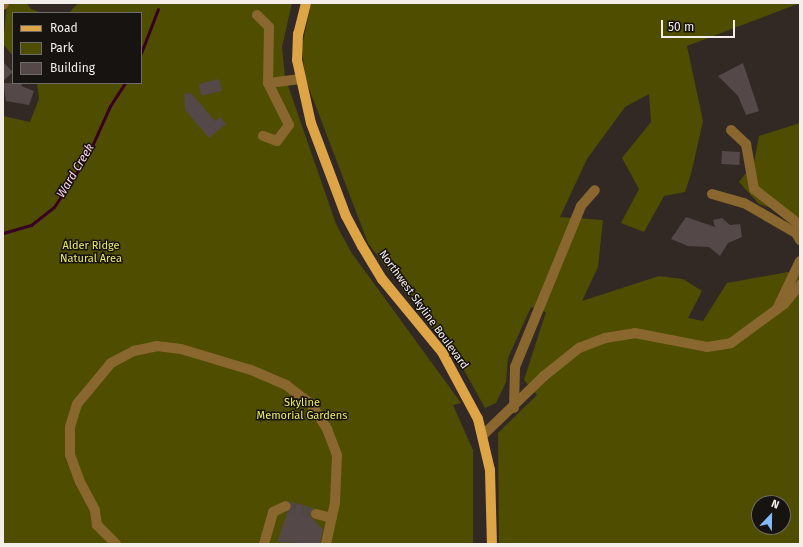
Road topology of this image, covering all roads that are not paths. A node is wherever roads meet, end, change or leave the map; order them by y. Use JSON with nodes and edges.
{"nodes":[{"id":1,"x":306,"y":3,"type":"edge"},
{"id":2,"x":257,"y":15,"type":"dead end"},
{"id":3,"x":299,"y":79,"type":"junction"},
{"id":4,"x":268,"y":83,"type":"junction"},
{"id":5,"x":731,"y":130,"type":"dead end"},
{"id":6,"x":263,"y":136,"type":"dead end"},
{"id":7,"x":595,"y":190,"type":"dead end"},
{"id":8,"x":712,"y":194,"type":"dead end"},
{"id":9,"x":800,"y":225,"type":"edge"},
{"id":10,"x":800,"y":240,"type":"edge"},
{"id":11,"x":800,"y":261,"type":"edge"},
{"id":12,"x":800,"y":285,"type":"edge"},
{"id":13,"x":777,"y":309,"type":"junction"},
{"id":14,"x":514,"y":408,"type":"junction"},
{"id":15,"x":483,"y":435,"type":"junction"},
{"id":16,"x":286,"y":506,"type":"dead end"},
{"id":17,"x":316,"y":514,"type":"tunnel mouth"},
{"id":18,"x":332,"y":518,"type":"junction"},
{"id":19,"x":116,"y":544,"type":"edge"},
{"id":20,"x":264,"y":544,"type":"edge"},
{"id":21,"x":326,"y":544,"type":"edge"},
{"id":22,"x":492,"y":544,"type":"edge"}],
"edges":[{"from":1,"to":3,"type":"main road","name":"Northwest Skyline Boulevard"},
{"from":2,"to":4,"type":"street"},
{"from":3,"to":4,"type":"street"},
{"from":3,"to":15,"type":"main road","name":"Northwest Skyline Boulevard"},
{"from":4,"to":6,"type":"street"},
{"from":5,"to":9,"type":"street"},
{"from":7,"to":14,"type":"street"},
{"from":8,"to":10,"type":"street"},
{"from":11,"to":13,"type":"street"},
{"from":12,"to":13,"type":"street"},
{"from":13,"to":14,"type":"street"},
{"from":14,"to":15,"type":"street"},
{"from":15,"to":22,"type":"main road","name":"Northwest Skyline Boulevard"},
{"from":16,"to":20,"type":"street"},
{"from":17,"to":18,"type":"street"},
{"from":18,"to":19,"type":"street"},
{"from":18,"to":21,"type":"street"}]}
